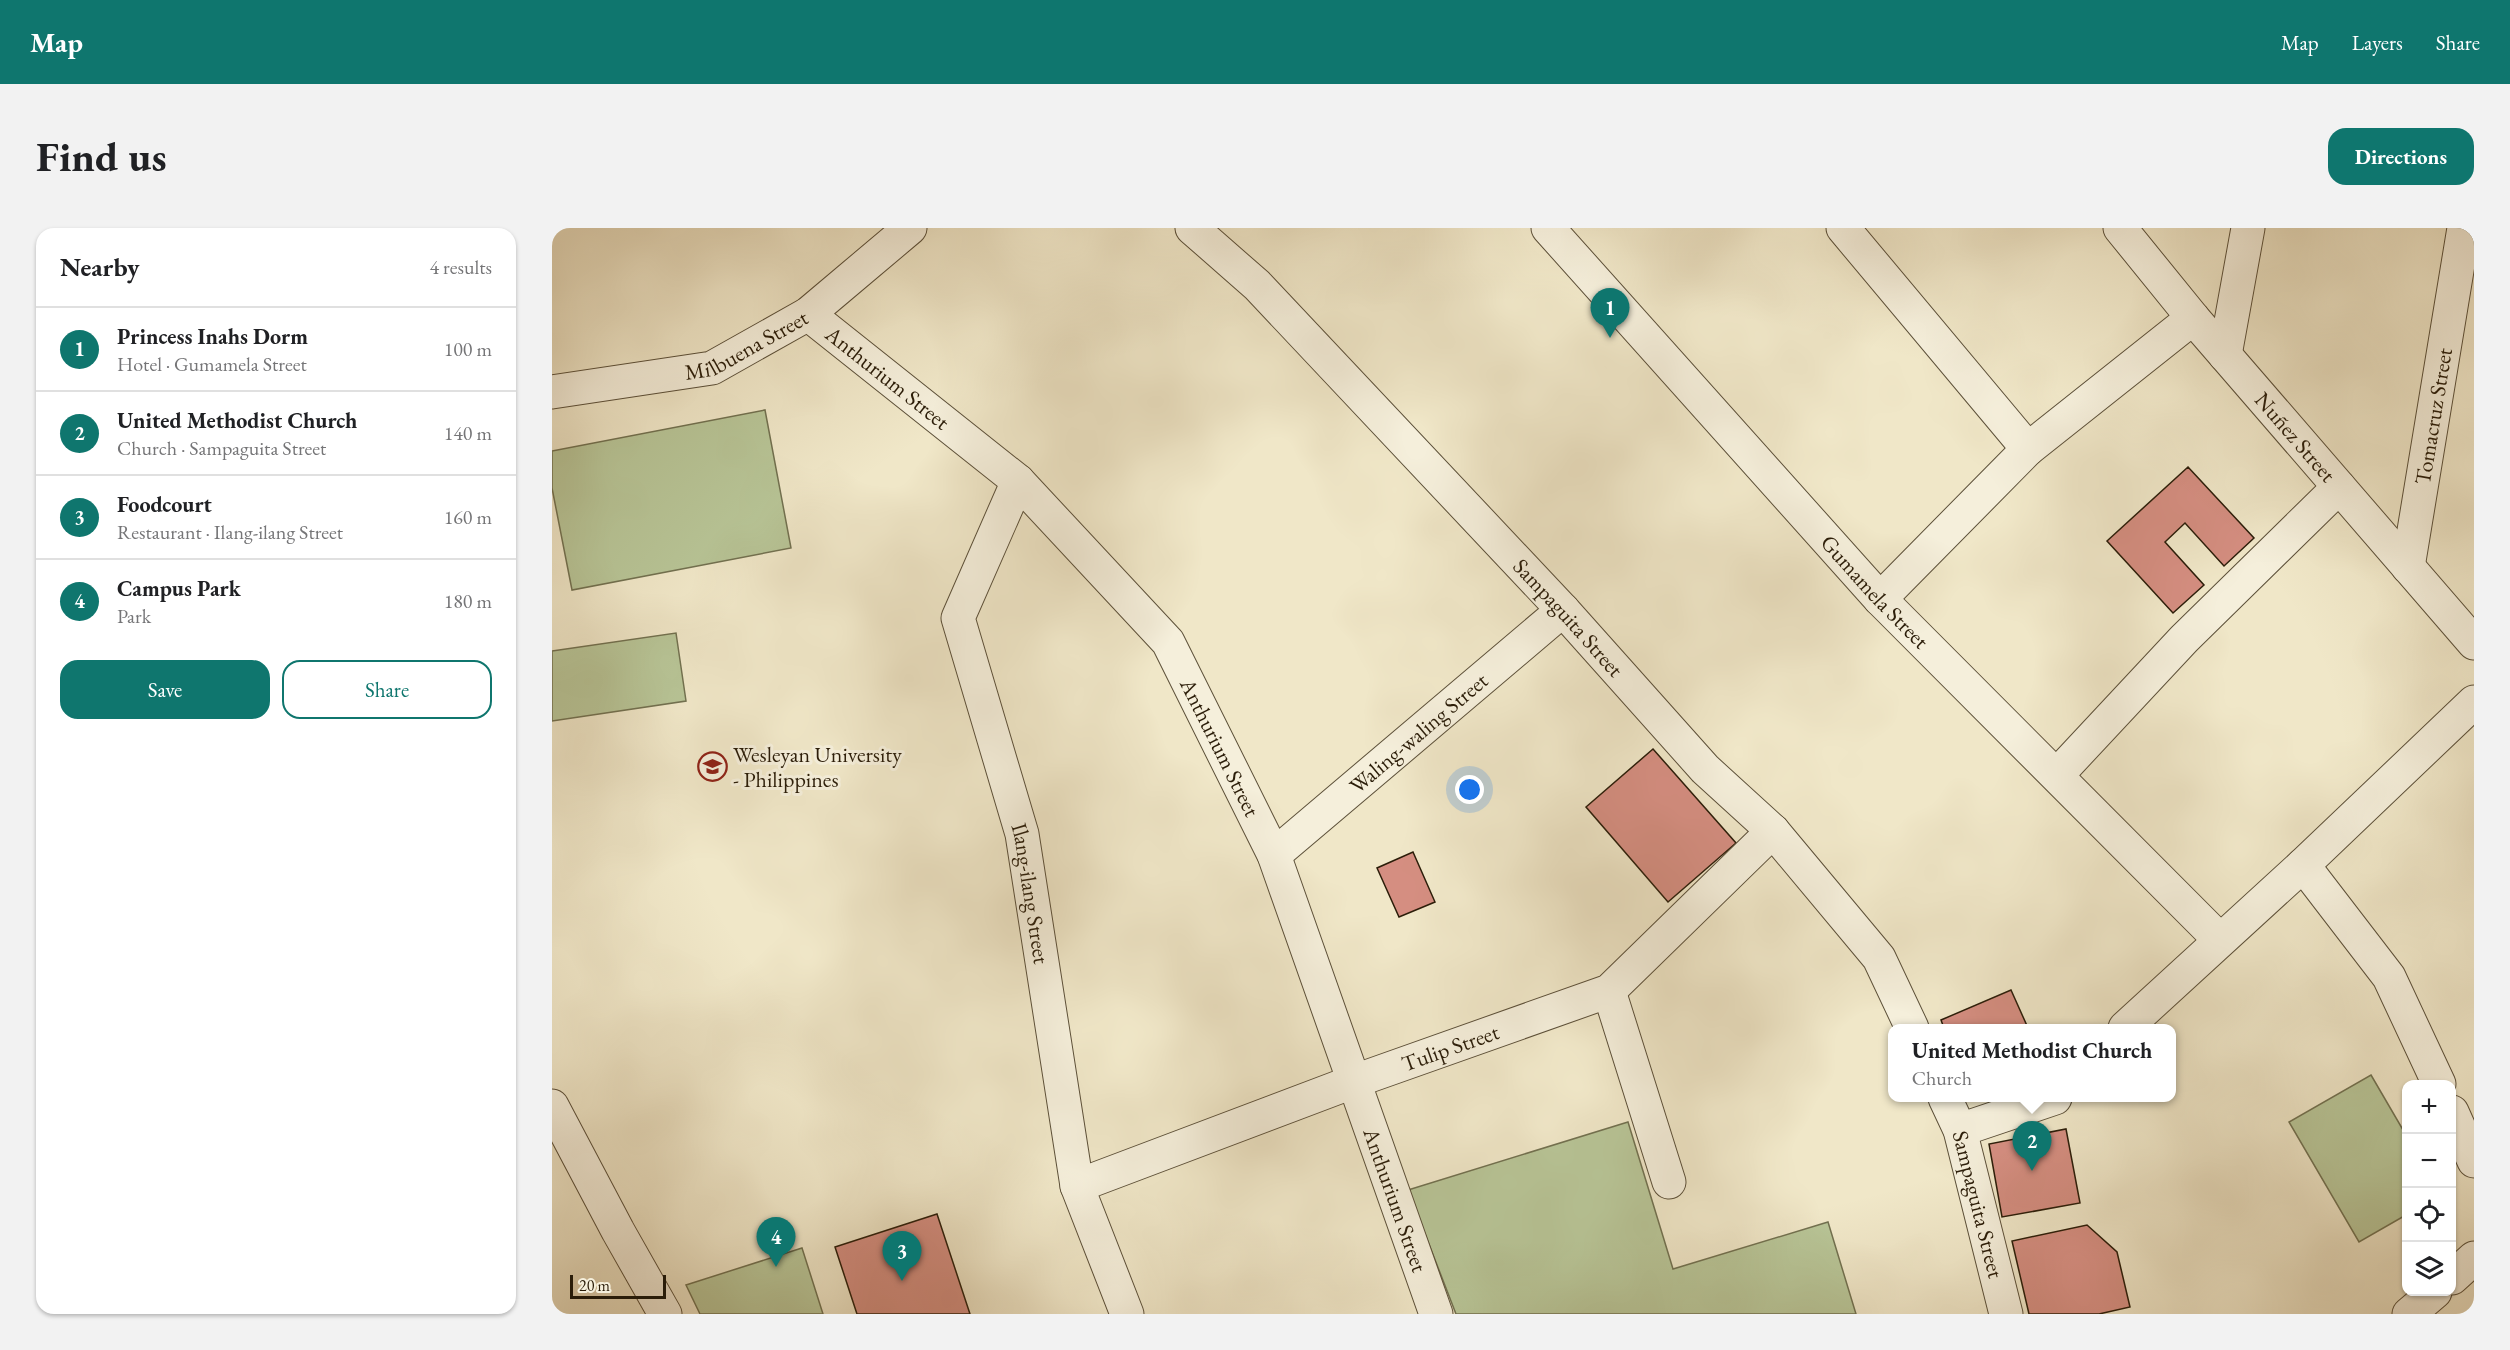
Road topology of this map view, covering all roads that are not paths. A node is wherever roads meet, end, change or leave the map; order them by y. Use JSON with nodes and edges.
{"nodes":[{"id":1,"x":910,"y":228,"type":"edge"},
{"id":2,"x":1192,"y":228,"type":"edge"},
{"id":3,"x":1548,"y":228,"type":"edge"},
{"id":4,"x":1843,"y":228,"type":"edge"},
{"id":5,"x":2120,"y":228,"type":"edge"},
{"id":6,"x":2247,"y":228,"type":"edge"},
{"id":7,"x":2464,"y":228,"type":"edge"},
{"id":8,"x":808,"y":314,"type":"junction"},
{"id":9,"x":2193,"y":318,"type":"junction"},
{"id":10,"x":2224,"y":355,"type":"junction"},
{"id":11,"x":552,"y":392,"type":"edge"},
{"id":12,"x":2028,"y":449,"type":"junction"},
{"id":13,"x":1017,"y":481,"type":"junction"},
{"id":14,"x":2339,"y":487,"type":"junction"},
{"id":15,"x":2408,"y":567,"type":"junction"},
{"id":16,"x":1880,"y":598,"type":"junction"},
{"id":17,"x":1563,"y":610,"type":"junction"},
{"id":18,"x":2474,"y":643,"type":"edge"},
{"id":19,"x":2474,"y":702,"type":"edge"},
{"id":20,"x":2057,"y":775,"type":"junction"},
{"id":21,"x":1773,"y":831,"type":"junction"},
{"id":22,"x":1274,"y":855,"type":"junction"},
{"id":23,"x":2303,"y":865,"type":"junction"},
{"id":24,"x":2220,"y":940,"type":"junction"},
{"id":25,"x":1609,"y":991,"type":"junction"},
{"id":26,"x":1910,"y":1024,"type":"edge"},
{"id":27,"x":2131,"y":1024,"type":"edge"},
{"id":28,"x":2437,"y":1080,"type":"edge"},
{"id":29,"x":1355,"y":1081,"type":"junction"},
{"id":30,"x":1947,"y":1102,"type":"edge"},
{"id":31,"x":2043,"y":1102,"type":"edge"},
{"id":32,"x":552,"y":1106,"type":"edge"},
{"id":33,"x":2456,"y":1123,"type":"edge"},
{"id":34,"x":1960,"y":1130,"type":"junction"},
{"id":35,"x":2474,"y":1161,"type":"edge"},
{"id":36,"x":1669,"y":1182,"type":"dead end"},
{"id":37,"x":1077,"y":1185,"type":"junction"},
{"id":38,"x":2474,"y":1258,"type":"edge"},
{"id":39,"x":2456,"y":1274,"type":"edge"},
{"id":40,"x":2430,"y":1296,"type":"edge"},
{"id":41,"x":665,"y":1314,"type":"edge"},
{"id":42,"x":1127,"y":1314,"type":"edge"},
{"id":43,"x":1436,"y":1314,"type":"edge"},
{"id":44,"x":2006,"y":1314,"type":"edge"},
{"id":45,"x":2409,"y":1314,"type":"edge"}],
"edges":[{"from":1,"to":8,"type":"street","name":"Milbuena Street"},
{"from":2,"to":17,"type":"street","name":"Sampaguita Street"},
{"from":3,"to":16,"type":"street","name":"Gumamela Street"},
{"from":4,"to":12,"type":"street"},
{"from":5,"to":9,"type":"street","name":"Nuñez Street"},
{"from":6,"to":10,"type":"street"},
{"from":7,"to":15,"type":"street","name":"Tomacruz Street"},
{"from":8,"to":11,"type":"street","name":"Milbuena Street"},
{"from":8,"to":13,"type":"street","name":"Anthurium Street"},
{"from":9,"to":10,"type":"street","name":"Nuñez Street"},
{"from":9,"to":12,"type":"street"},
{"from":10,"to":14,"type":"street","name":"Nuñez Street"},
{"from":12,"to":16,"type":"street"},
{"from":13,"to":22,"type":"street","name":"Anthurium Street"},
{"from":13,"to":37,"type":"street","name":"Ilang-ilang Street"},
{"from":14,"to":15,"type":"street","name":"Nuñez Street"},
{"from":14,"to":20,"type":"street"},
{"from":15,"to":18,"type":"street","name":"Nuñez Street"},
{"from":16,"to":20,"type":"street","name":"Gumamela Street"},
{"from":17,"to":21,"type":"street","name":"Sampaguita Street"},
{"from":17,"to":22,"type":"street","name":"Waling-waling Street"},
{"from":19,"to":23,"type":"street"},
{"from":20,"to":24,"type":"street","name":"Gumamela Street"},
{"from":21,"to":25,"type":"street","name":"Tulip Street"},
{"from":21,"to":26,"type":"street","name":"Sampaguita Street"},
{"from":22,"to":29,"type":"street","name":"Anthurium Street"},
{"from":23,"to":24,"type":"street"},
{"from":23,"to":28,"type":"street"},
{"from":24,"to":27,"type":"street"},
{"from":25,"to":29,"type":"street","name":"Tulip Street"},
{"from":25,"to":36,"type":"street"},
{"from":29,"to":37,"type":"street","name":"Tulip Street"},
{"from":29,"to":43,"type":"street","name":"Anthurium Street"},
{"from":30,"to":34,"type":"street","name":"Sampaguita Street"},
{"from":31,"to":34,"type":"street"},
{"from":32,"to":41,"type":"street"},
{"from":33,"to":35,"type":"street"},
{"from":34,"to":44,"type":"street","name":"Sampaguita Street"},
{"from":37,"to":42,"type":"street","name":"Ilang-ilang Street"},
{"from":38,"to":39,"type":"street"},
{"from":40,"to":45,"type":"street"}]}
